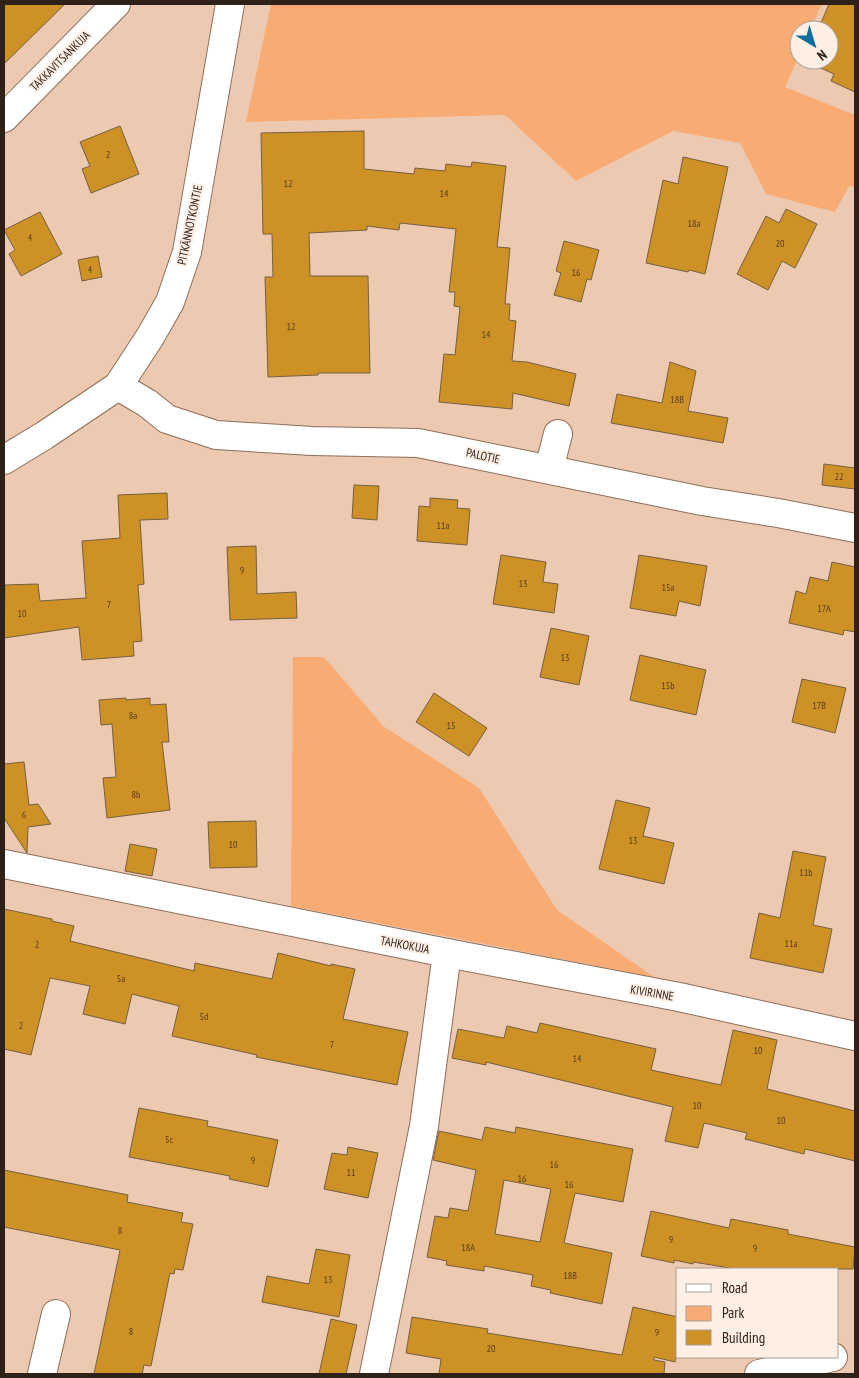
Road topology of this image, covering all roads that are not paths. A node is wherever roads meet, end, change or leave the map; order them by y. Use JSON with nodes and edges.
{"nodes":[{"id":1,"x":116,"y":4,"type":"edge"},
{"id":2,"x":230,"y":4,"type":"edge"},
{"id":3,"x":4,"y":118,"type":"edge"},
{"id":4,"x":118,"y":386,"type":"junction"},
{"id":5,"x":558,"y":434,"type":"dead end"},
{"id":6,"x":4,"y":460,"type":"edge"},
{"id":7,"x":549,"y":470,"type":"junction"},
{"id":8,"x":855,"y":528,"type":"edge"},
{"id":9,"x":4,"y":864,"type":"edge"},
{"id":10,"x":447,"y":953,"type":"junction"},
{"id":11,"x":855,"y":1036,"type":"edge"},
{"id":12,"x":56,"y":1314,"type":"dead end"},
{"id":13,"x":855,"y":1352,"type":"edge"},
{"id":14,"x":839,"y":1356,"type":"edge"},
{"id":15,"x":829,"y":1358,"type":"edge"},
{"id":16,"x":42,"y":1374,"type":"edge"},
{"id":17,"x":374,"y":1374,"type":"edge"},
{"id":18,"x":759,"y":1374,"type":"edge"}],
"edges":[{"from":1,"to":3,"type":"street","name":"TAKKAVITSANKUJA"},
{"from":2,"to":4,"type":"street","name":"PITKÄNNOTKONTIE"},
{"from":4,"to":6,"type":"street","name":"PITKÄNNOTKONTIE"},
{"from":4,"to":7,"type":"street","name":"PALOTIE"},
{"from":5,"to":7,"type":"street"},
{"from":7,"to":8,"type":"street","name":"PALOTIE"},
{"from":9,"to":10,"type":"street","name":"TAHKOKUJA"},
{"from":10,"to":11,"type":"street","name":"KIVIRINNE"},
{"from":10,"to":17,"type":"street","name":"TAHKOKUJA"},
{"from":12,"to":16,"type":"street"},
{"from":13,"to":14,"type":"street"},
{"from":15,"to":18,"type":"street"}]}
